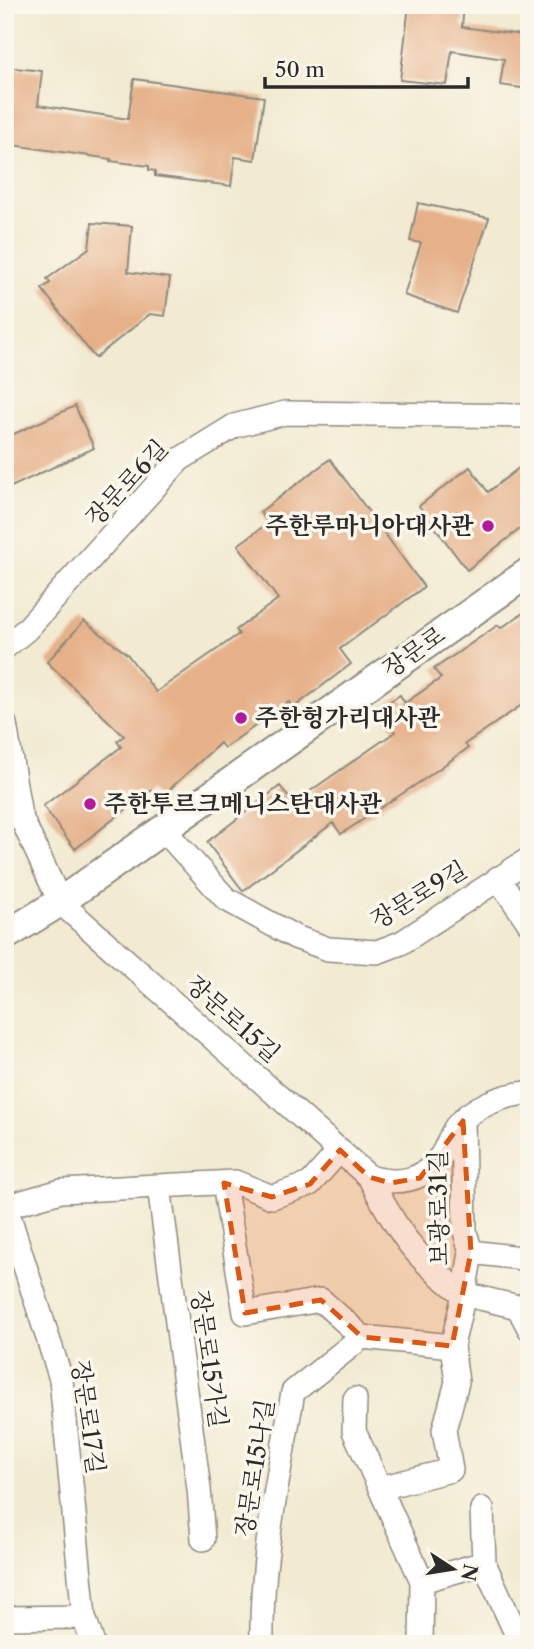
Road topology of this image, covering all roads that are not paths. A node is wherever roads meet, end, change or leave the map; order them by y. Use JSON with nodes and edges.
{"nodes":[{"id":1,"x":529,"y":416,"type":"edge"},
{"id":2,"x":529,"y":572,"type":"edge"},
{"id":3,"x":5,"y":647,"type":"edge"},
{"id":4,"x":5,"y":724,"type":"edge"},
{"id":5,"x":163,"y":829,"type":"junction"},
{"id":6,"x":529,"y":859,"type":"edge"},
{"id":7,"x":498,"y":877,"type":"junction"},
{"id":8,"x":60,"y":902,"type":"junction"},
{"id":9,"x":529,"y":923,"type":"edge"},
{"id":10,"x":5,"y":936,"type":"edge"},
{"id":11,"x":529,"y":1093,"type":"edge"},
{"id":12,"x":463,"y":1121,"type":"junction"},
{"id":13,"x":340,"y":1150,"type":"junction"},
{"id":14,"x":369,"y":1177,"type":"junction"},
{"id":15,"x":224,"y":1183,"type":"junction"},
{"id":16,"x":159,"y":1186,"type":"junction"},
{"id":17,"x":7,"y":1205,"type":"edge"},
{"id":18,"x":471,"y":1252,"type":"junction"},
{"id":19,"x":529,"y":1259,"type":"edge"},
{"id":20,"x":464,"y":1294,"type":"junction"},
{"id":21,"x":523,"y":1305,"type":"edge"},
{"id":22,"x":529,"y":1328,"type":"edge"},
{"id":23,"x":362,"y":1337,"type":"junction"},
{"id":24,"x":452,"y":1346,"type":"junction"},
{"id":25,"x":355,"y":1399,"type":"dead end"},
{"id":26,"x":380,"y":1488,"type":"junction"},
{"id":27,"x":482,"y":1509,"type":"dead end"},
{"id":28,"x":203,"y":1539,"type":"dead end"},
{"id":29,"x":484,"y":1563,"type":"junction"},
{"id":30,"x":422,"y":1581,"type":"junction"},
{"id":31,"x":84,"y":1617,"type":"junction"},
{"id":32,"x":5,"y":1618,"type":"edge"},
{"id":33,"x":93,"y":1644,"type":"edge"},
{"id":34,"x":262,"y":1644,"type":"edge"},
{"id":35,"x":421,"y":1644,"type":"edge"},
{"id":36,"x":521,"y":1644,"type":"edge"}],
"edges":[{"from":1,"to":3,"type":"street","name":"장문로6길"},
{"from":2,"to":5,"type":"street","name":"장문로"},
{"from":4,"to":8,"type":"street"},
{"from":5,"to":7,"type":"street","name":"장문로9길"},
{"from":5,"to":8,"type":"street","name":"장문로"},
{"from":6,"to":7,"type":"street","name":"장문로9길"},
{"from":7,"to":9,"type":"street"},
{"from":8,"to":10,"type":"street","name":"장문로"},
{"from":8,"to":13,"type":"street","name":"장문로15길"},
{"from":11,"to":12,"type":"street","name":"보광로31길"},
{"from":12,"to":14,"type":"street","name":"보광로31길"},
{"from":12,"to":18,"type":"street","name":"보광로31길"},
{"from":13,"to":14,"type":"street","name":"장문로15길"},
{"from":13,"to":15,"type":"street"},
{"from":14,"to":20,"type":"street"},
{"from":15,"to":16,"type":"street"},
{"from":15,"to":23,"type":"street","name":"장문로15가길"},
{"from":16,"to":17,"type":"street"},
{"from":16,"to":28,"type":"street","name":"장문로15가길"},
{"from":17,"to":31,"type":"street","name":"장문로17길"},
{"from":18,"to":19,"type":"street"},
{"from":18,"to":20,"type":"street","name":"보광로31길"},
{"from":20,"to":21,"type":"street"},
{"from":20,"to":24,"type":"street"},
{"from":21,"to":22,"type":"street"},
{"from":23,"to":24,"type":"street"},
{"from":23,"to":34,"type":"street","name":"장문로15나길"},
{"from":24,"to":26,"type":"street"},
{"from":25,"to":26,"type":"street"},
{"from":26,"to":30,"type":"street"},
{"from":27,"to":29,"type":"street"},
{"from":29,"to":30,"type":"street"},
{"from":29,"to":36,"type":"street"},
{"from":30,"to":35,"type":"street"},
{"from":31,"to":32,"type":"street"},
{"from":31,"to":33,"type":"street","name":"장문로17길"}]}
